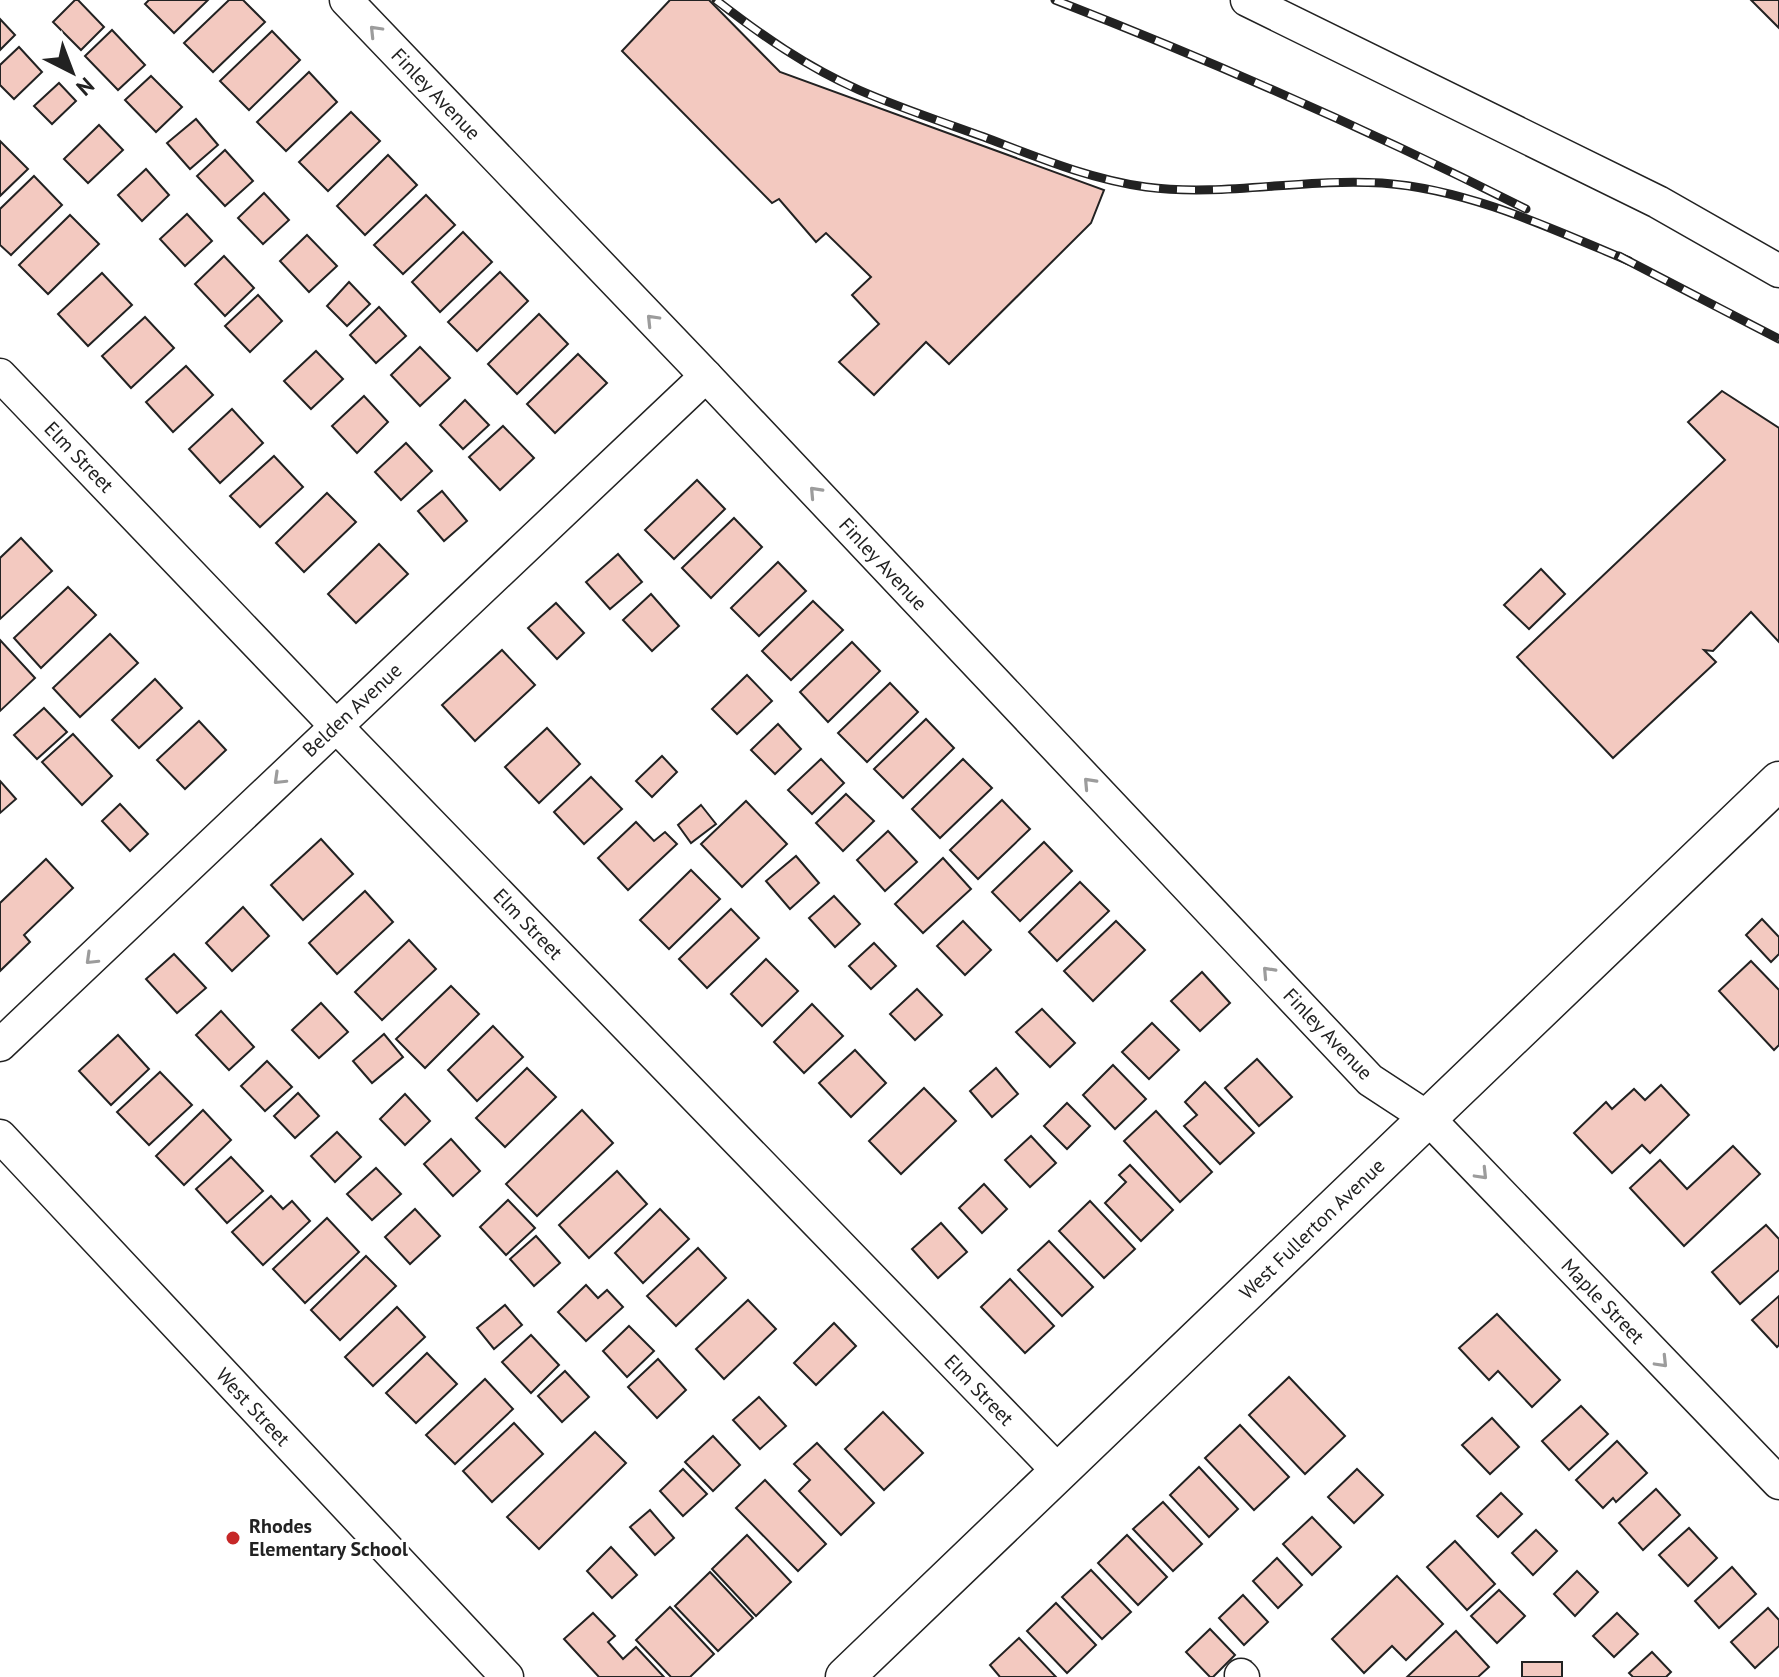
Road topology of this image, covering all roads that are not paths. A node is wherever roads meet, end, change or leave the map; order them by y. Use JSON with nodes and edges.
{"nodes":[{"id":1,"x":346,"y":0,"type":"edge"},
{"id":2,"x":1247,"y":0,"type":"edge"},
{"id":3,"x":1779,"y":271,"type":"edge"},
{"id":4,"x":0,"y":375,"type":"edge"},
{"id":5,"x":706,"y":376,"type":"junction"},
{"id":6,"x":335,"y":725,"type":"junction"},
{"id":7,"x":1779,"y":781,"type":"edge"},
{"id":8,"x":0,"y":1045,"type":"edge"},
{"id":9,"x":1428,"y":1118,"type":"junction"},
{"id":10,"x":0,"y":1136,"type":"edge"},
{"id":11,"x":1059,"y":1472,"type":"junction"},
{"id":12,"x":1779,"y":1483,"type":"edge"},
{"id":13,"x":507,"y":1677,"type":"edge"},
{"id":14,"x":845,"y":1677,"type":"edge"}],
"edges":[{"from":5,"to":1,"type":"street","name":"Finley Avenue","one_way":true},
{"from":2,"to":3,"type":"street"},
{"from":4,"to":6,"type":"street","name":"Elm Street"},
{"from":5,"to":6,"type":"street","name":"Belden Avenue"},
{"from":9,"to":5,"type":"street","name":"Finley Avenue","one_way":true},
{"from":6,"to":8,"type":"street","name":"Belden Avenue","one_way":true},
{"from":6,"to":11,"type":"street","name":"Elm Street"},
{"from":7,"to":9,"type":"street","name":"West Fullerton Avenue"},
{"from":9,"to":11,"type":"street","name":"West Fullerton Avenue"},
{"from":9,"to":12,"type":"street","name":"Maple Street","one_way":true},
{"from":10,"to":13,"type":"street","name":"West Street"},
{"from":11,"to":14,"type":"street","name":"West Fullerton Avenue"}]}
